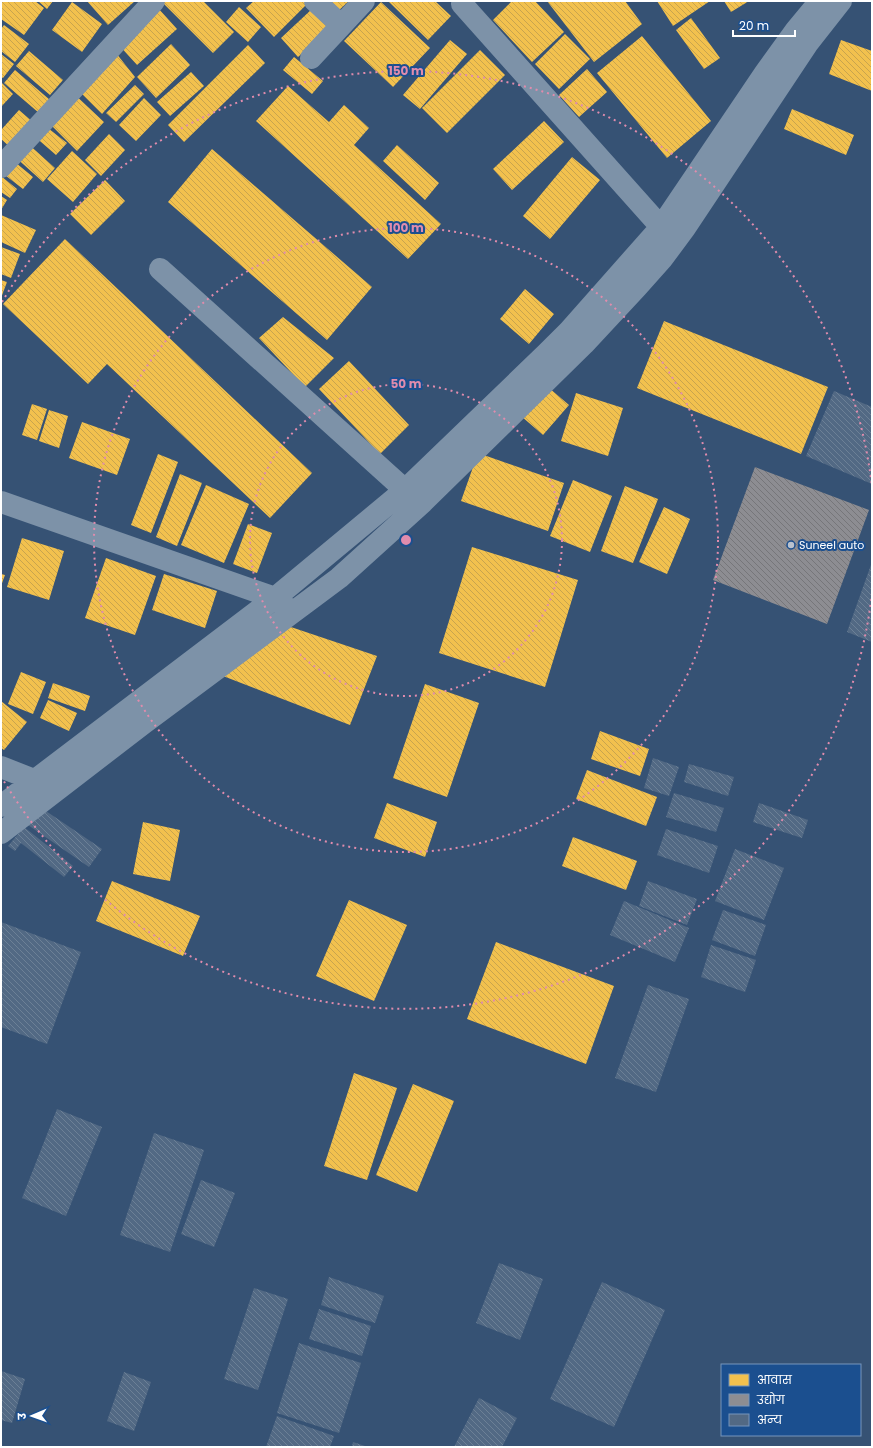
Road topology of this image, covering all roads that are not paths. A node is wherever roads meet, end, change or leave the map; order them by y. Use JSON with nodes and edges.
{"nodes":[{"id":1,"x":154,"y":1,"type":"edge"},
{"id":2,"x":315,"y":1,"type":"edge"},
{"id":3,"x":364,"y":1,"type":"edge"},
{"id":4,"x":820,"y":1,"type":"edge"},
{"id":5,"x":841,"y":1,"type":"edge"},
{"id":6,"x":462,"y":4,"type":"dead end"},
{"id":7,"x":341,"y":25,"type":"junction"},
{"id":8,"x":311,"y":58,"type":"dead end"},
{"id":9,"x":1,"y":167,"type":"edge"},
{"id":10,"x":661,"y":227,"type":"junction"},
{"id":11,"x":160,"y":269,"type":"dead end"},
{"id":12,"x":576,"y":337,"type":"junction"},
{"id":13,"x":406,"y":490,"type":"junction"},
{"id":14,"x":1,"y":502,"type":"edge"},
{"id":15,"x":276,"y":598,"type":"junction"},
{"id":16,"x":293,"y":613,"type":"junction"},
{"id":17,"x":1,"y":767,"type":"edge"},
{"id":18,"x":34,"y":780,"type":"junction"},
{"id":19,"x":50,"y":796,"type":"junction"},
{"id":20,"x":1,"y":806,"type":"edge"},
{"id":21,"x":1,"y":833,"type":"edge"}],
"edges":[{"from":1,"to":9,"type":"street"},
{"from":2,"to":7,"type":"street"},
{"from":3,"to":7,"type":"street"},
{"from":4,"to":10,"type":"street"},
{"from":5,"to":12,"type":"street"},
{"from":6,"to":10,"type":"street"},
{"from":7,"to":8,"type":"street"},
{"from":10,"to":12,"type":"street"},
{"from":11,"to":13,"type":"street"},
{"from":12,"to":13,"type":"street"},
{"from":12,"to":16,"type":"street"},
{"from":13,"to":15,"type":"street"},
{"from":14,"to":15,"type":"street"},
{"from":15,"to":16,"type":"street"},
{"from":15,"to":18,"type":"street"},
{"from":16,"to":19,"type":"street"},
{"from":17,"to":18,"type":"street"},
{"from":18,"to":19,"type":"street"},
{"from":18,"to":20,"type":"street"},
{"from":19,"to":21,"type":"street"}]}
